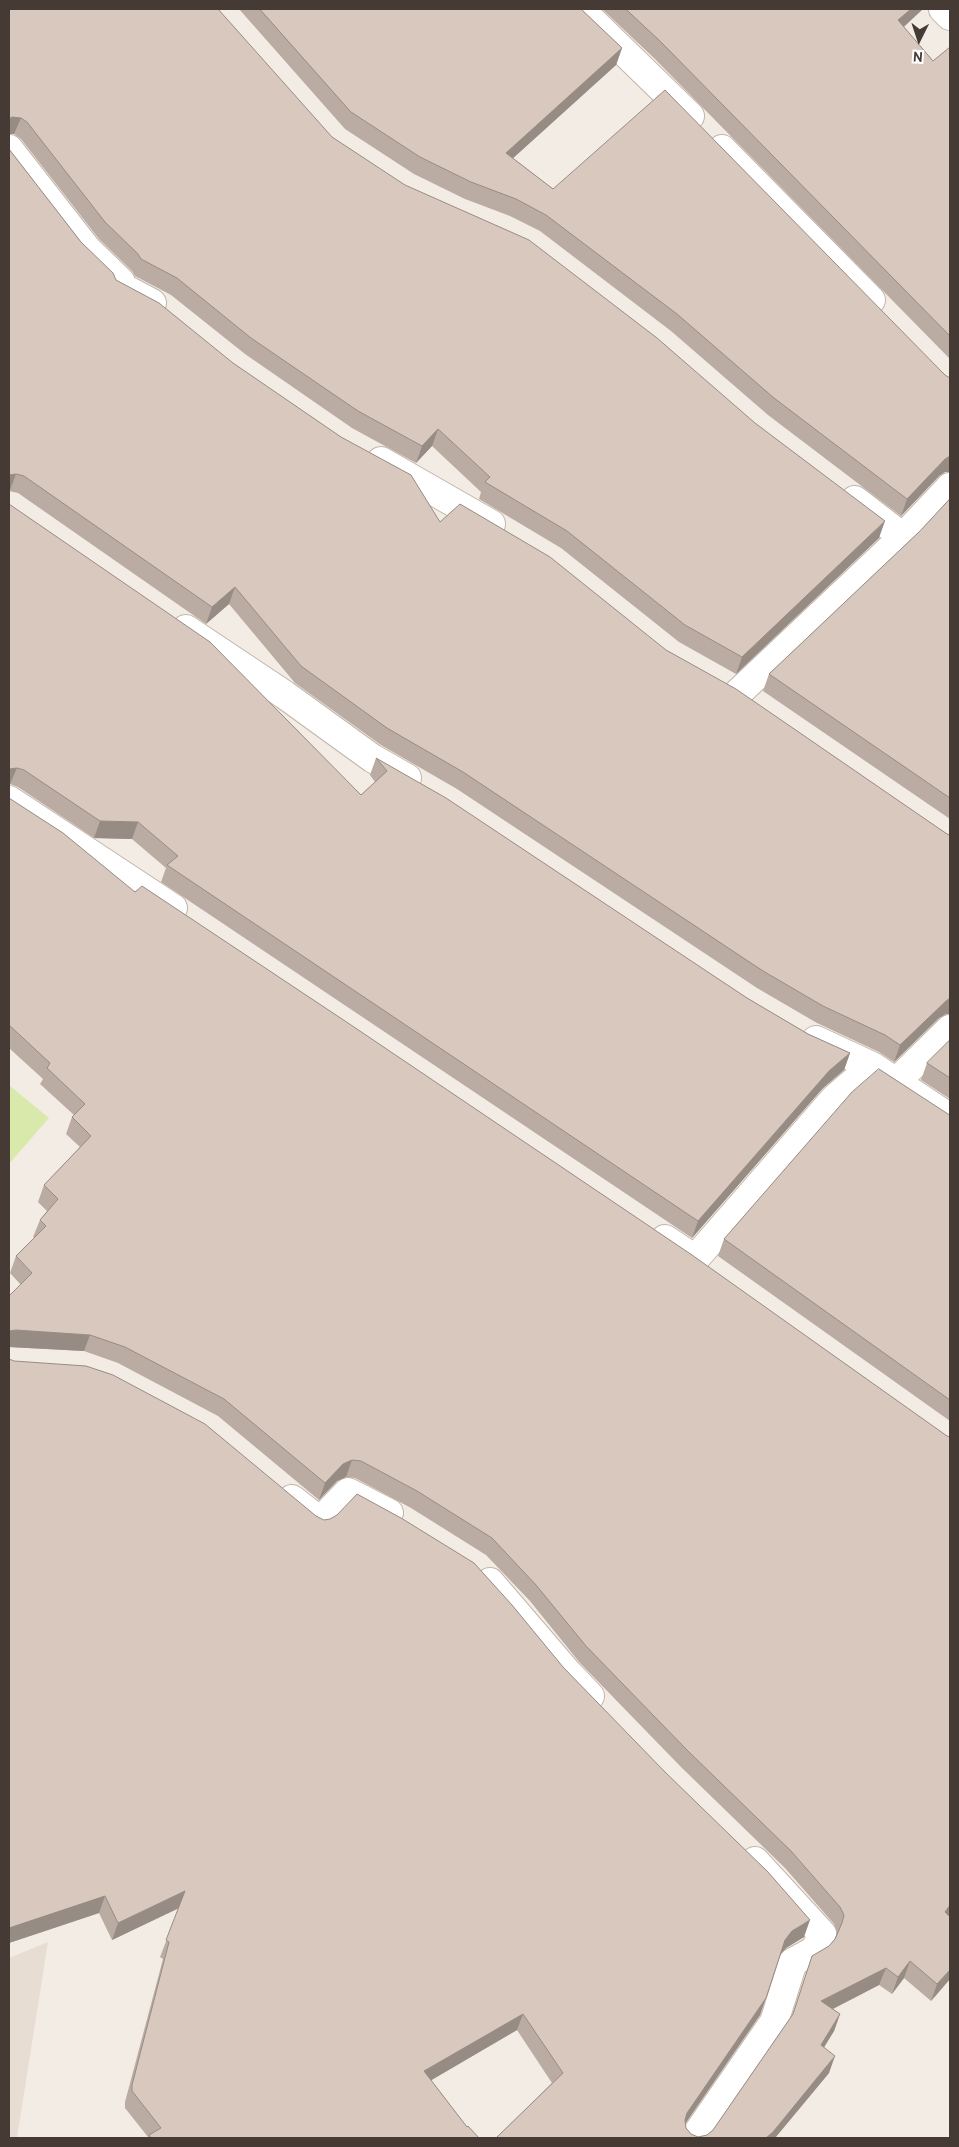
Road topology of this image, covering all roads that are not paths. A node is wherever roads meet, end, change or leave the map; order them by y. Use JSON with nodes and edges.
{"nodes":[{"id":1,"x":580,"y":9,"type":"edge"},
{"id":2,"x":943,"y":9,"type":"edge"},
{"id":3,"x":950,"y":16,"type":"edge"},
{"id":4,"x":9,"y":149,"type":"edge"},
{"id":5,"x":889,"y":318,"type":"edge"},
{"id":6,"x":176,"y":319,"type":"edge"},
{"id":7,"x":361,"y":450,"type":"edge"},
{"id":8,"x":835,"y":485,"type":"edge"},
{"id":9,"x":950,"y":487,"type":"edge"},
{"id":10,"x":512,"y":537,"type":"edge"},
{"id":11,"x":903,"y":537,"type":"junction"},
{"id":12,"x":168,"y":617,"type":"edge"},
{"id":13,"x":713,"y":679,"type":"edge"},
{"id":14,"x":738,"y":693,"type":"junction"},
{"id":15,"x":763,"y":710,"type":"edge"},
{"id":16,"x":431,"y":793,"type":"edge"},
{"id":17,"x":9,"y":800,"type":"edge"},
{"id":18,"x":190,"y":920,"type":"edge"},
{"id":19,"x":795,"y":1028,"type":"edge"},
{"id":20,"x":950,"y":1029,"type":"edge"},
{"id":21,"x":872,"y":1066,"type":"junction"},
{"id":22,"x":895,"y":1083,"type":"junction"},
{"id":23,"x":950,"y":1118,"type":"edge"},
{"id":24,"x":646,"y":1226,"type":"edge"},
{"id":25,"x":695,"y":1259,"type":"junction"},
{"id":26,"x":718,"y":1275,"type":"edge"},
{"id":27,"x":277,"y":1485,"type":"edge"},
{"id":28,"x":410,"y":1526,"type":"edge"},
{"id":29,"x":470,"y":1564,"type":"edge"},
{"id":30,"x":609,"y":1715,"type":"edge"},
{"id":31,"x":738,"y":1844,"type":"edge"},
{"id":32,"x":694,"y":2138,"type":"edge"}],
"edges":[{"from":1,"to":5,"type":"street"},
{"from":2,"to":3,"type":"street"},
{"from":4,"to":6,"type":"street"},
{"from":7,"to":10,"type":"street"},
{"from":8,"to":11,"type":"street"},
{"from":9,"to":11,"type":"street"},
{"from":11,"to":14,"type":"street"},
{"from":12,"to":16,"type":"street"},
{"from":13,"to":14,"type":"street"},
{"from":14,"to":15,"type":"street"},
{"from":17,"to":18,"type":"street"},
{"from":19,"to":21,"type":"street"},
{"from":20,"to":22,"type":"street"},
{"from":21,"to":22,"type":"street"},
{"from":21,"to":25,"type":"street"},
{"from":22,"to":23,"type":"street"},
{"from":24,"to":25,"type":"street"},
{"from":25,"to":26,"type":"street"},
{"from":27,"to":28,"type":"street"},
{"from":29,"to":30,"type":"street"},
{"from":31,"to":32,"type":"street"}]}
